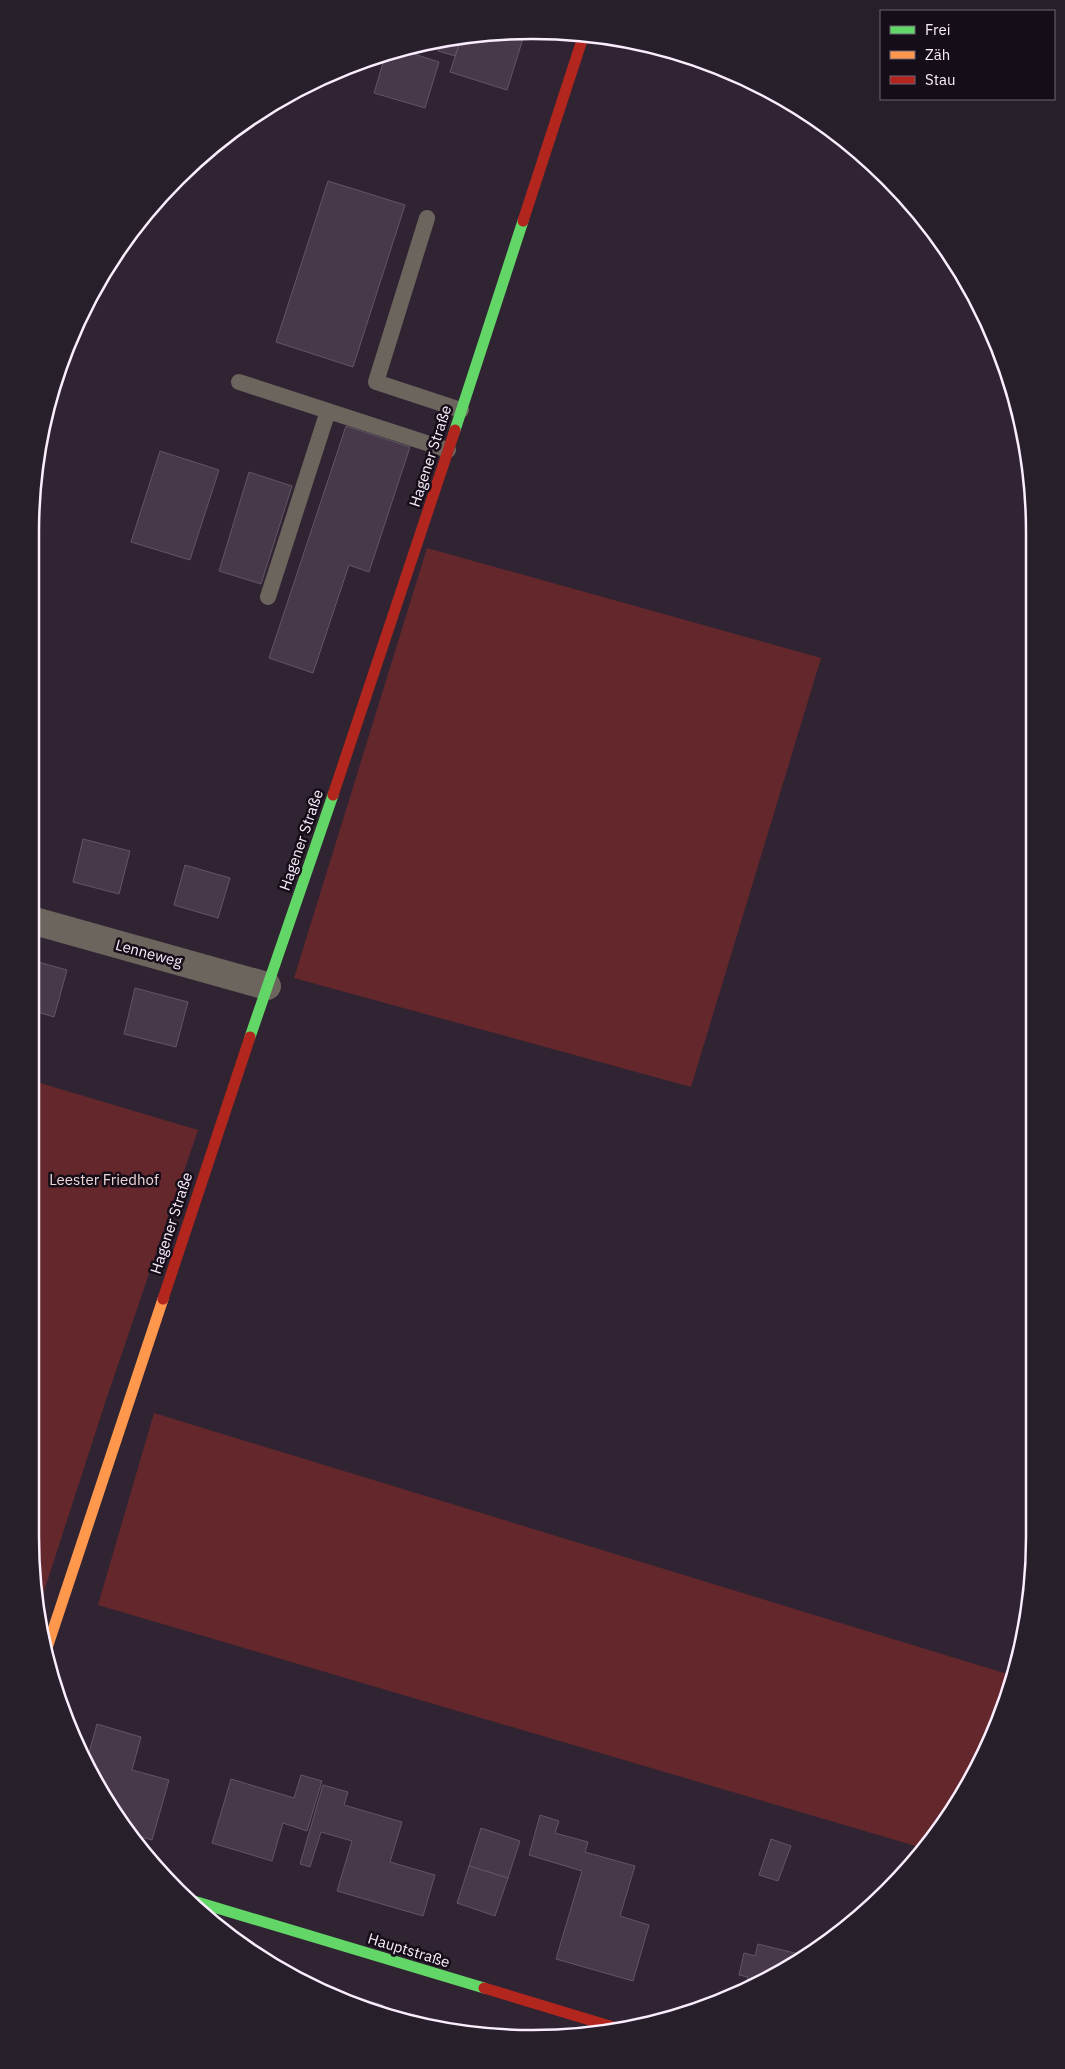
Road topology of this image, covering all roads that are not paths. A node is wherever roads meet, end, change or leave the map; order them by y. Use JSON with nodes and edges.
{"nodes":[{"id":1,"x":582,"y":42,"type":"edge"},
{"id":2,"x":427,"y":218,"type":"dead end"},
{"id":3,"x":239,"y":382,"type":"dead end"},
{"id":4,"x":461,"y":410,"type":"junction"},
{"id":5,"x":328,"y":411,"type":"junction"},
{"id":6,"x":448,"y":450,"type":"junction"},
{"id":7,"x":268,"y":597,"type":"dead end"},
{"id":8,"x":39,"y":922,"type":"edge"},
{"id":9,"x":267,"y":986,"type":"junction"},
{"id":10,"x":50,"y":1640,"type":"edge"},
{"id":11,"x":202,"y":1904,"type":"edge"},
{"id":12,"x":605,"y":2025,"type":"edge"}],
"edges":[{"from":1,"to":4,"type":"street","name":"Hagener Straße"},
{"from":2,"to":4,"type":"lane"},
{"from":3,"to":5,"type":"lane"},
{"from":4,"to":6,"type":"street","name":"Hagener Straße"},
{"from":5,"to":6,"type":"lane"},
{"from":5,"to":7,"type":"lane"},
{"from":6,"to":9,"type":"street","name":"Hagener Straße"},
{"from":8,"to":9,"type":"street","name":"Lenneweg"},
{"from":9,"to":10,"type":"street","name":"Hagener Straße"},
{"from":11,"to":12,"type":"street","name":"Hauptstraße"}]}
